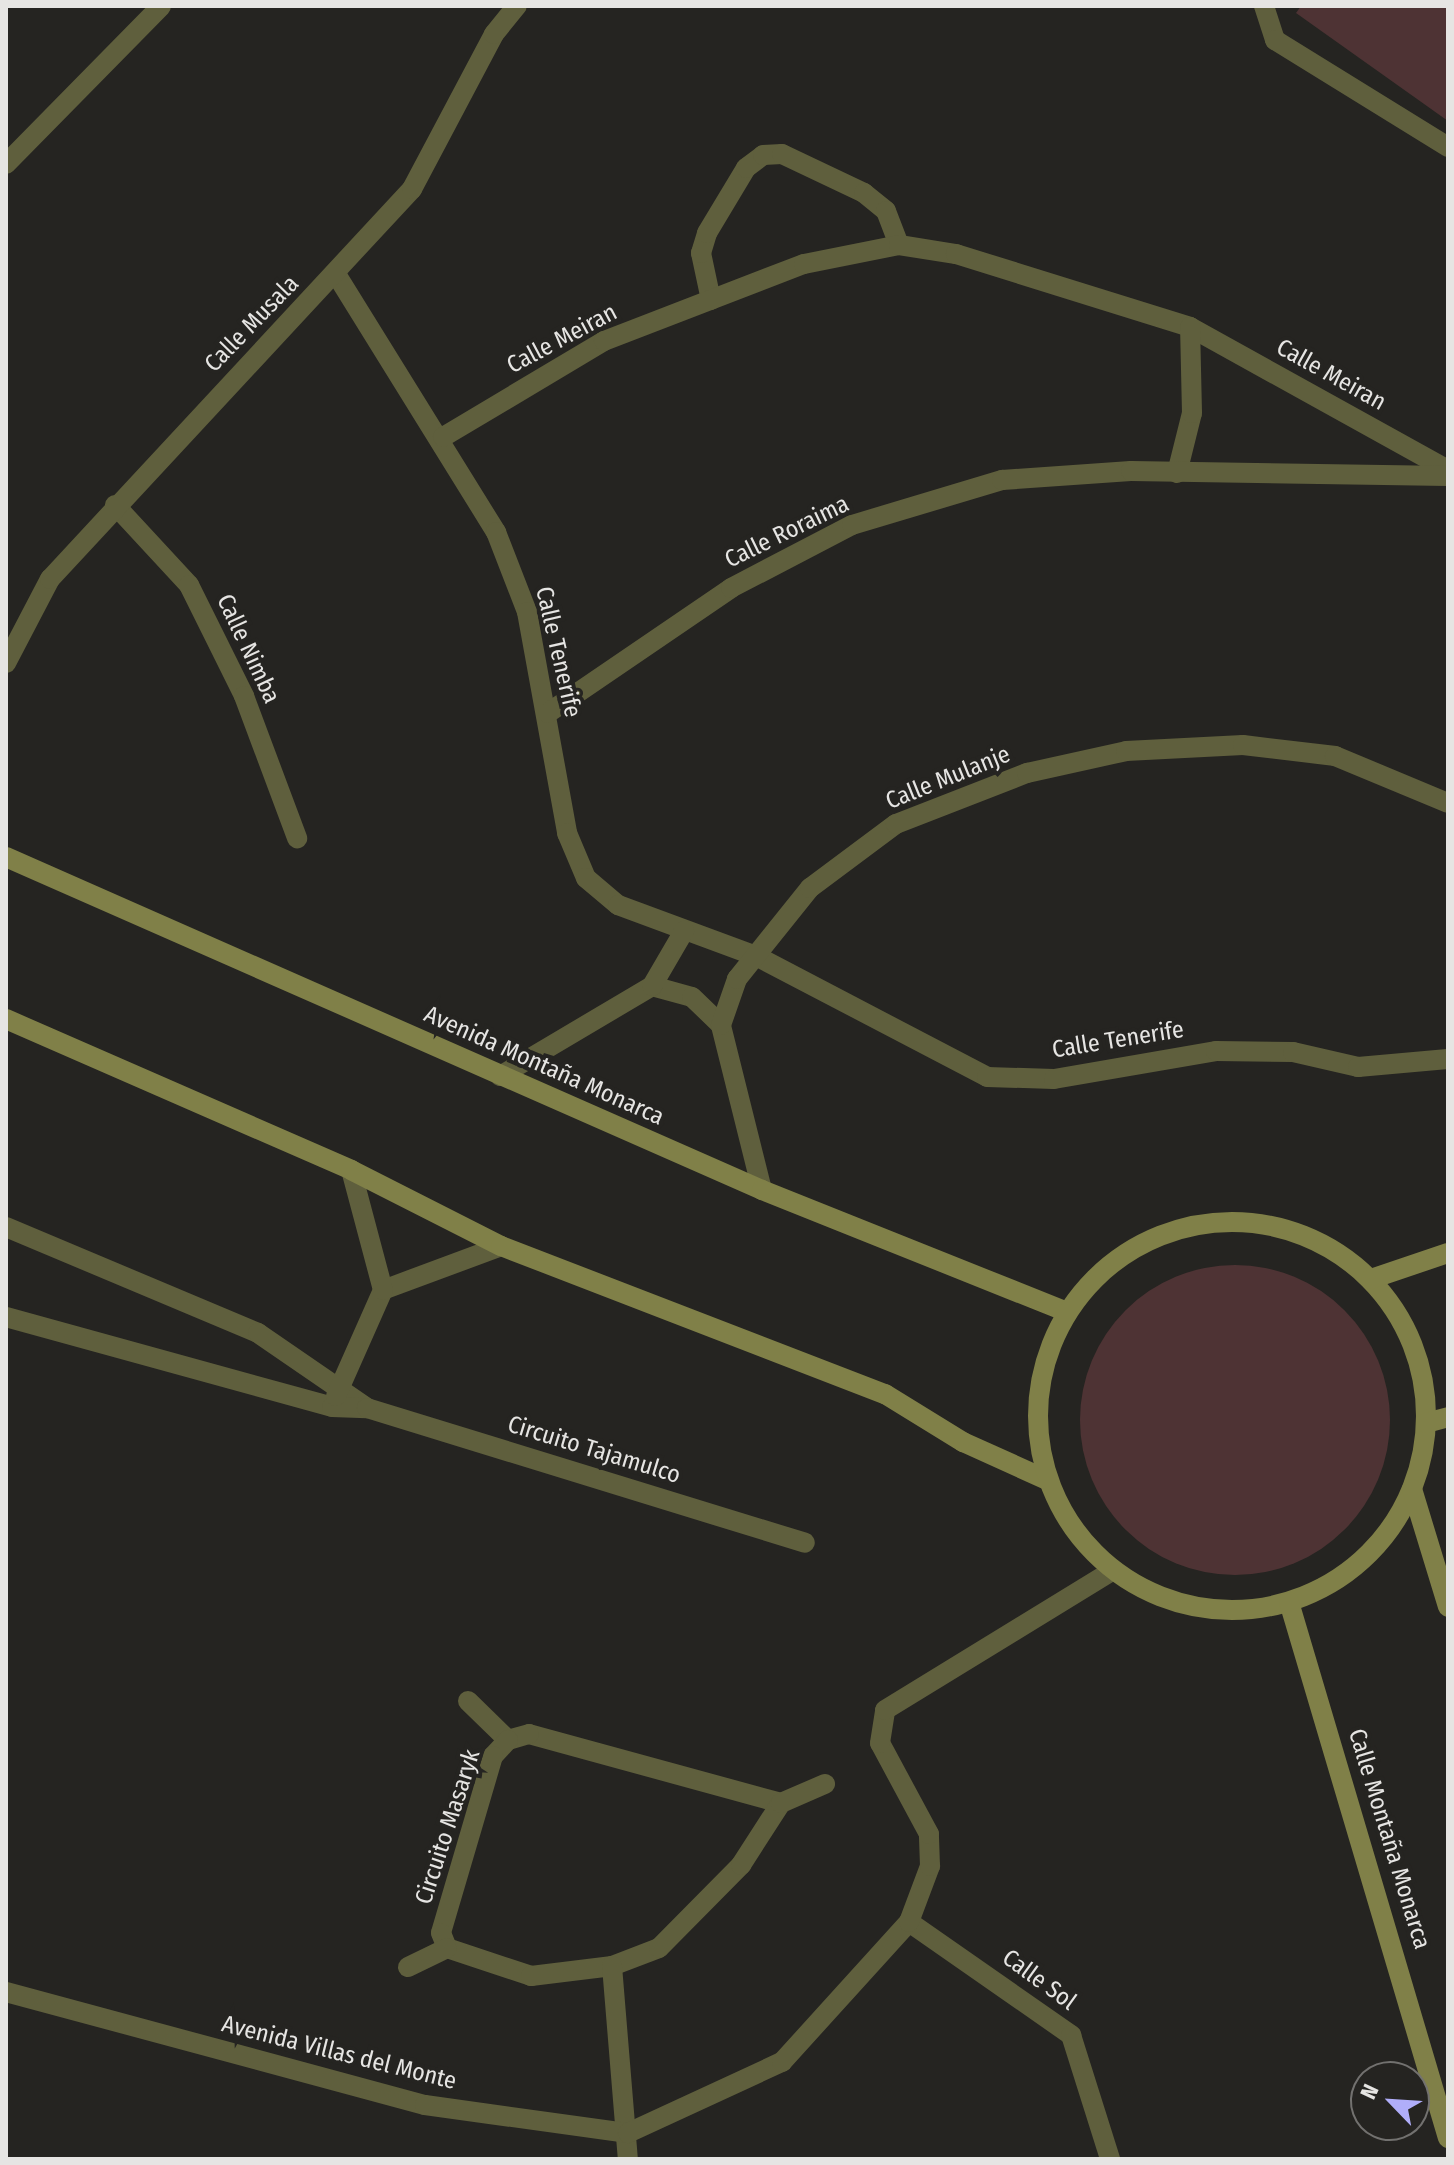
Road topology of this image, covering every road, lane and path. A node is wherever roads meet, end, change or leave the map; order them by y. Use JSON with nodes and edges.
{"nodes":[{"id":1,"x":161,"y":6,"type":"edge"},
{"id":2,"x":517,"y":6,"type":"edge"},
{"id":3,"x":1264,"y":6,"type":"edge"},
{"id":4,"x":1448,"y":147,"type":"edge"},
{"id":5,"x":10,"y":152,"type":"edge"},
{"id":6,"x":899,"y":245,"type":"junction"},
{"id":7,"x":336,"y":274,"type":"junction"},
{"id":8,"x":711,"y":300,"type":"junction"},
{"id":9,"x":1190,"y":327,"type":"junction"},
{"id":10,"x":443,"y":437,"type":"junction"},
{"id":11,"x":1177,"y":473,"type":"junction"},
{"id":12,"x":1448,"y":473,"type":"edge"},
{"id":13,"x":115,"y":505,"type":"junction"},
{"id":14,"x":6,"y":663,"type":"edge"},
{"id":15,"x":548,"y":713,"type":"junction"},
{"id":16,"x":1448,"y":803,"type":"edge"},
{"id":17,"x":297,"y":838,"type":"dead end"},
{"id":18,"x":6,"y":857,"type":"edge"},
{"id":19,"x":684,"y":931,"type":"junction"},
{"id":20,"x":756,"y":956,"type":"junction"},
{"id":21,"x":652,"y":986,"type":"junction"},
{"id":22,"x":6,"y":1019,"type":"edge"},
{"id":23,"x":721,"y":1025,"type":"junction"},
{"id":24,"x":1448,"y":1059,"type":"edge"},
{"id":25,"x":500,"y":1076,"type":"junction"},
{"id":26,"x":351,"y":1170,"type":"junction"},
{"id":27,"x":762,"y":1190,"type":"junction"},
{"id":28,"x":6,"y":1227,"type":"edge"},
{"id":29,"x":501,"y":1246,"type":"junction"},
{"id":30,"x":1448,"y":1253,"type":"edge"},
{"id":31,"x":1371,"y":1279,"type":"junction"},
{"id":32,"x":383,"y":1290,"type":"junction"},
{"id":33,"x":1067,"y":1312,"type":"junction"},
{"id":34,"x":6,"y":1317,"type":"edge"},
{"id":35,"x":340,"y":1385,"type":"junction"},
{"id":36,"x":332,"y":1407,"type":"junction"},
{"id":37,"x":367,"y":1408,"type":"junction"},
{"id":38,"x":1448,"y":1417,"type":"edge"},
{"id":39,"x":1426,"y":1423,"type":"junction"},
{"id":40,"x":1047,"y":1480,"type":"junction"},
{"id":41,"x":1412,"y":1489,"type":"junction"},
{"id":42,"x":805,"y":1543,"type":"dead end"},
{"id":43,"x":1112,"y":1571,"type":"junction"},
{"id":44,"x":1289,"y":1602,"type":"junction"},
{"id":45,"x":1448,"y":1607,"type":"edge"},
{"id":46,"x":468,"y":1701,"type":"dead end"},
{"id":47,"x":508,"y":1740,"type":"junction"},
{"id":48,"x":825,"y":1784,"type":"dead end"},
{"id":49,"x":781,"y":1803,"type":"junction"},
{"id":50,"x":909,"y":1922,"type":"junction"},
{"id":51,"x":447,"y":1948,"type":"junction"},
{"id":52,"x":612,"y":1966,"type":"junction"},
{"id":53,"x":408,"y":1967,"type":"dead end"},
{"id":54,"x":6,"y":1992,"type":"edge"},
{"id":55,"x":628,"y":2133,"type":"junction"},
{"id":56,"x":1448,"y":2138,"type":"edge"},
{"id":57,"x":628,"y":2159,"type":"edge"},
{"id":58,"x":1110,"y":2159,"type":"edge"}],
"edges":[{"from":1,"to":5,"type":"street"},
{"from":2,"to":7,"type":"street","name":"Calle Musala"},
{"from":3,"to":4,"type":"street"},
{"from":6,"to":8,"type":"street","name":"Calle Meiran"},
{"from":6,"to":8,"type":"street"},
{"from":6,"to":9,"type":"street","name":"Calle Meiran"},
{"from":7,"to":10,"type":"street","name":"Calle Tenerife"},
{"from":7,"to":13,"type":"street","name":"Calle Musala"},
{"from":8,"to":10,"type":"street","name":"Calle Meiran"},
{"from":9,"to":11,"type":"street"},
{"from":9,"to":12,"type":"street","name":"Calle Meiran"},
{"from":10,"to":15,"type":"street","name":"Calle Tenerife"},
{"from":11,"to":12,"type":"street","name":"Calle Roraima"},
{"from":11,"to":15,"type":"street","name":"Calle Roraima"},
{"from":13,"to":14,"type":"street","name":"Calle Musala"},
{"from":13,"to":17,"type":"street","name":"Calle Nimba"},
{"from":15,"to":19,"type":"street","name":"Calle Tenerife"},
{"from":16,"to":20,"type":"street","name":"Calle Mulanje"},
{"from":18,"to":25,"type":"main road","name":"Avenida Montaña Monarca"},
{"from":19,"to":20,"type":"street","name":"Calle Tenerife"},
{"from":19,"to":21,"type":"street"},
{"from":20,"to":23,"type":"street","name":"Calle Mulanje"},
{"from":20,"to":24,"type":"street","name":"Calle Tenerife"},
{"from":21,"to":23,"type":"street"},
{"from":21,"to":25,"type":"street"},
{"from":22,"to":26,"type":"main road"},
{"from":23,"to":27,"type":"street"},
{"from":25,"to":27,"type":"main road","name":"Avenida Montaña Monarca"},
{"from":26,"to":29,"type":"main road"},
{"from":26,"to":32,"type":"street"},
{"from":27,"to":33,"type":"main road","name":"Avenida Montaña Monarca"},
{"from":28,"to":35,"type":"street","name":"Circuito Tajamulco"},
{"from":29,"to":32,"type":"street"},
{"from":29,"to":40,"type":"main road"},
{"from":30,"to":31,"type":"main road"},
{"from":31,"to":33,"type":"main road"},
{"from":31,"to":39,"type":"main road"},
{"from":32,"to":35,"type":"street"},
{"from":33,"to":40,"type":"main road"},
{"from":34,"to":36,"type":"street","name":"Circuito Tajamulco"},
{"from":35,"to":36,"type":"street"},
{"from":35,"to":37,"type":"street","name":"Circuito Tajamulco"},
{"from":36,"to":37,"type":"street","name":"Circuito Tajamulco"},
{"from":37,"to":42,"type":"street","name":"Circuito Tajamulco"},
{"from":38,"to":39,"type":"main road"},
{"from":39,"to":41,"type":"main road"},
{"from":40,"to":43,"type":"main road"},
{"from":41,"to":44,"type":"main road"},
{"from":41,"to":45,"type":"main road"},
{"from":43,"to":44,"type":"main road"},
{"from":43,"to":50,"type":"street"},
{"from":44,"to":56,"type":"main road","name":"Calle Montaña Monarca"},
{"from":46,"to":47,"type":"street"},
{"from":47,"to":49,"type":"street","name":"Circuito Masaryk"},
{"from":47,"to":51,"type":"street","name":"Circuito Masaryk"},
{"from":48,"to":49,"type":"street"},
{"from":49,"to":52,"type":"street"},
{"from":50,"to":55,"type":"street"},
{"from":50,"to":58,"type":"street","name":"Calle Sol"},
{"from":51,"to":52,"type":"street"},
{"from":51,"to":53,"type":"street"},
{"from":52,"to":55,"type":"street"},
{"from":54,"to":55,"type":"street","name":"Avenida Villas del Monte"},
{"from":55,"to":57,"type":"street"}]}
